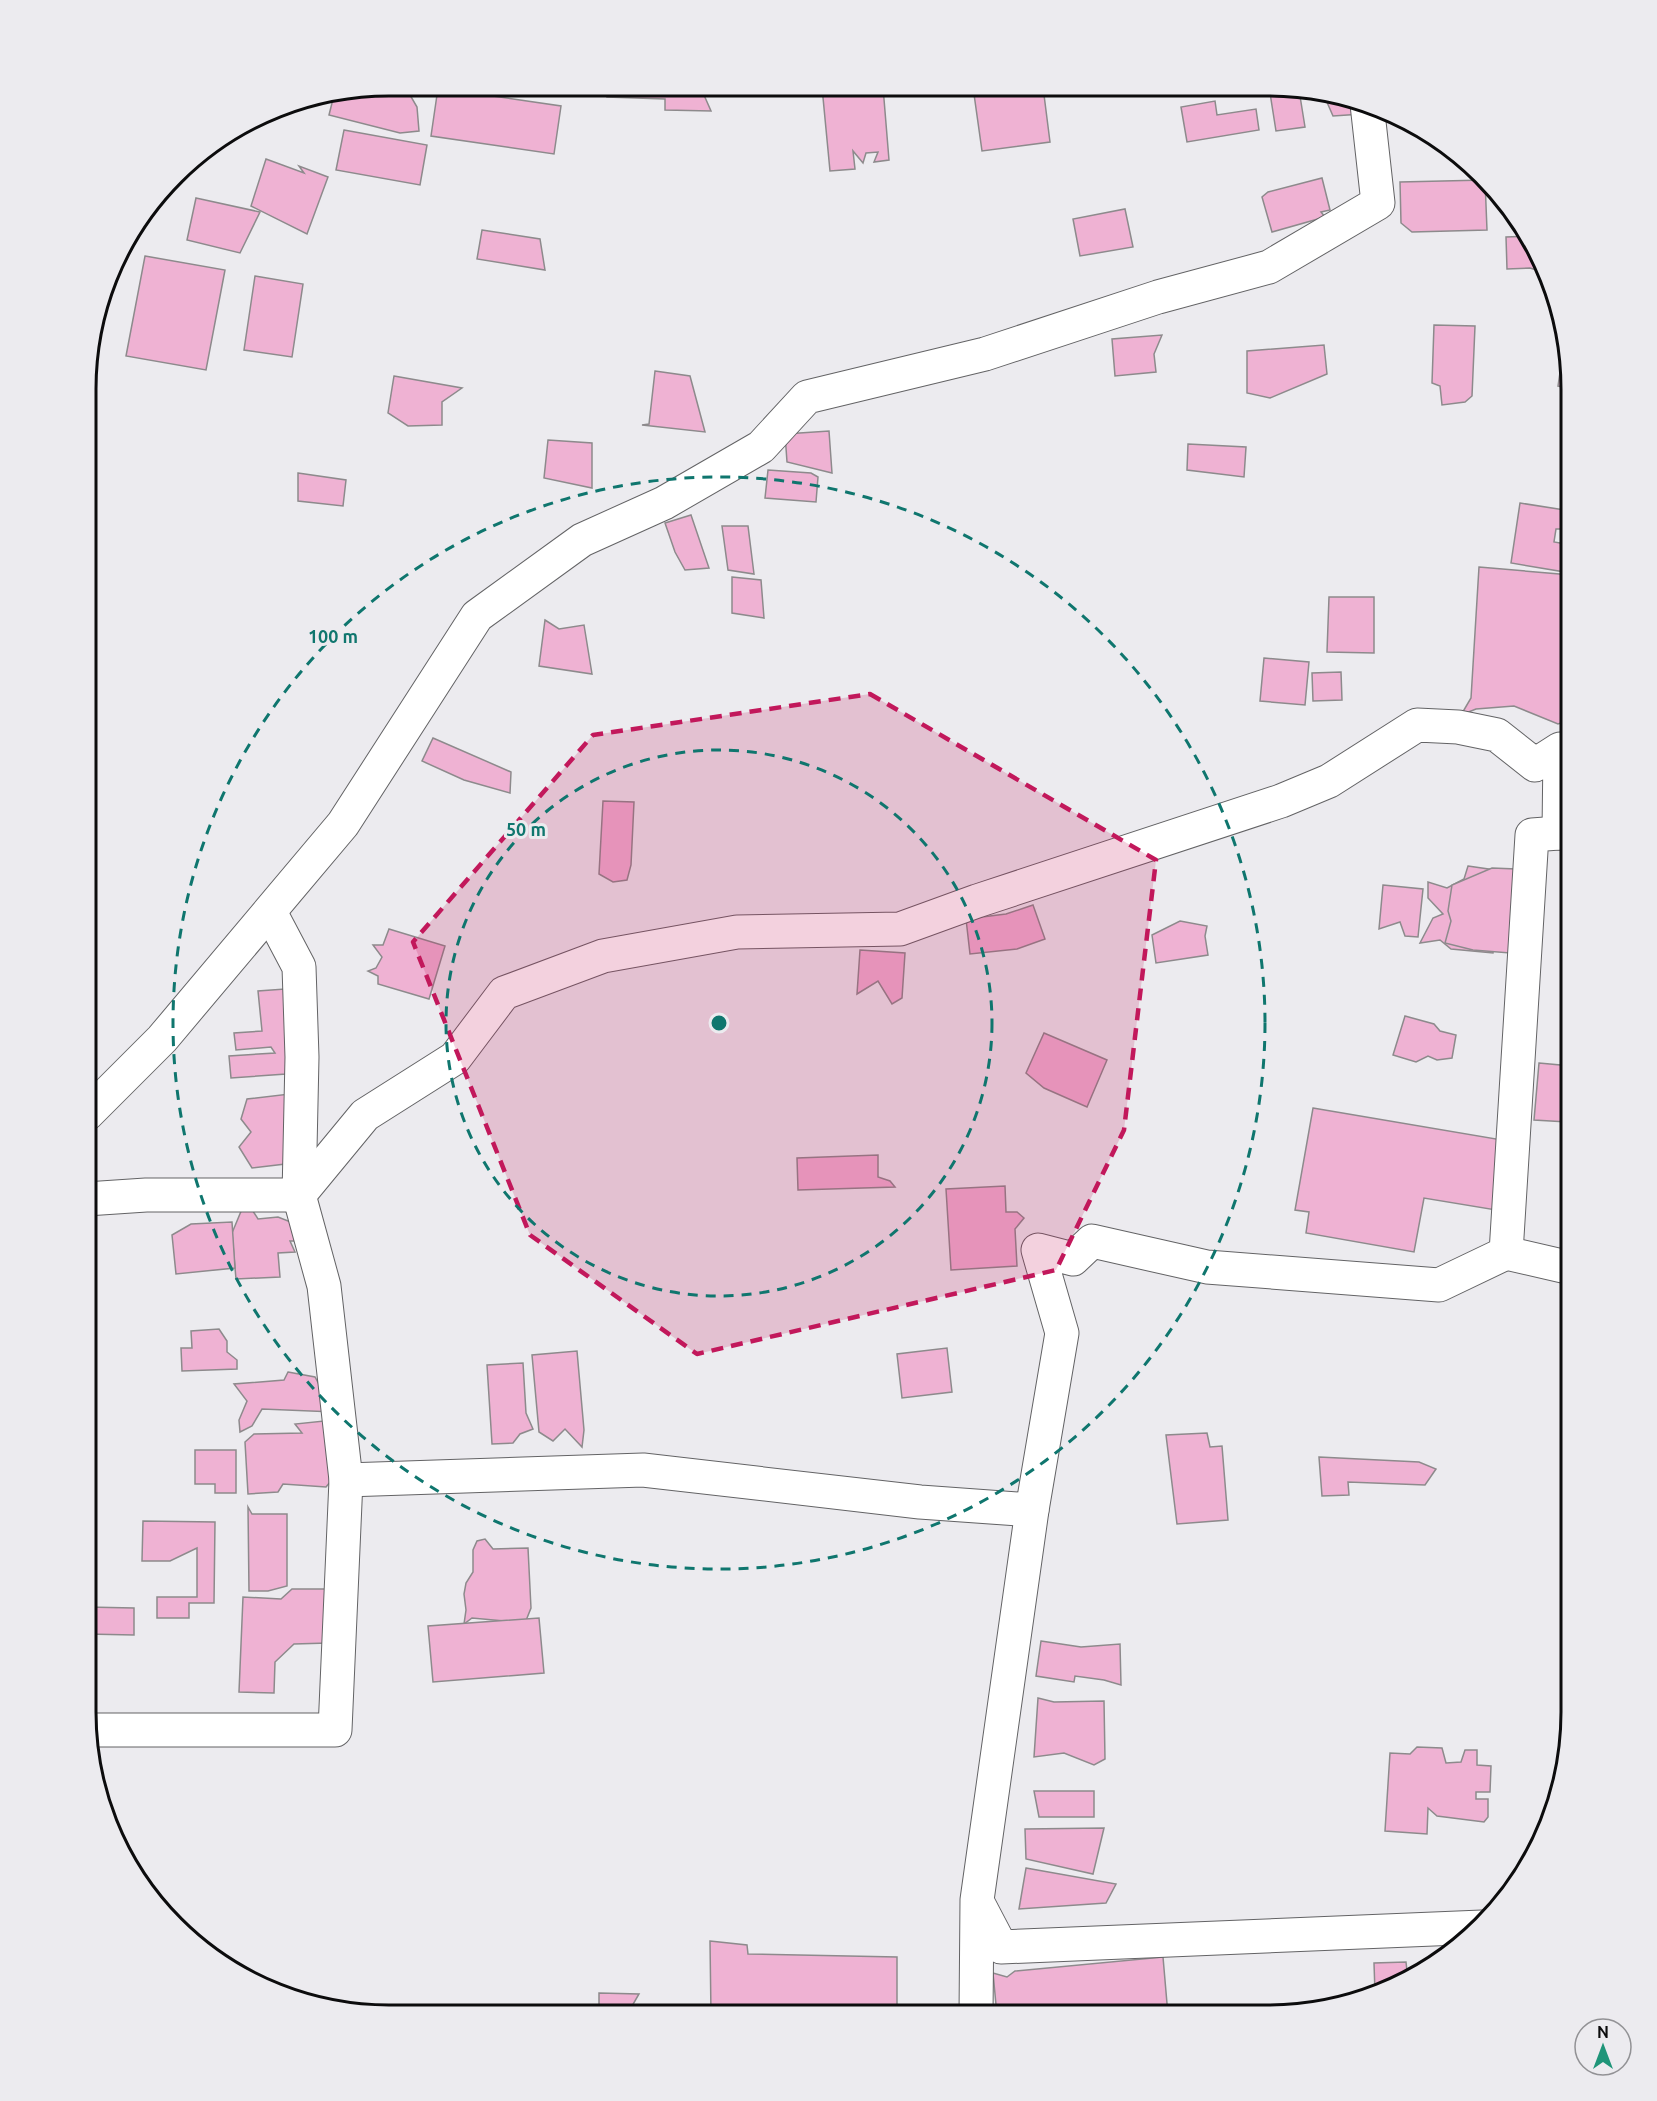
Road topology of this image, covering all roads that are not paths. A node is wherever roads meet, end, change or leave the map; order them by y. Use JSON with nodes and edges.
{"nodes":[{"id":1,"x":1368,"y":114,"type":"edge"},
{"id":2,"x":1561,"y":764,"type":"edge"},
{"id":3,"x":1561,"y":830,"type":"edge"},
{"id":4,"x":270,"y":912,"type":"junction"},
{"id":5,"x":96,"y":1105,"type":"edge"},
{"id":6,"x":299,"y":1195,"type":"junction"},
{"id":7,"x":96,"y":1198,"type":"edge"},
{"id":8,"x":1506,"y":1253,"type":"junction"},
{"id":9,"x":1561,"y":1266,"type":"edge"},
{"id":10,"x":346,"y":1480,"type":"junction"},
{"id":11,"x":1032,"y":1510,"type":"junction"},
{"id":12,"x":97,"y":1730,"type":"edge"},
{"id":13,"x":977,"y":1900,"type":"junction"},
{"id":14,"x":1466,"y":1928,"type":"edge"},
{"id":15,"x":976,"y":2005,"type":"edge"}],
"edges":[{"from":1,"to":4,"type":"street"},
{"from":2,"to":6,"type":"street"},
{"from":3,"to":8,"type":"street"},
{"from":4,"to":5,"type":"street"},
{"from":4,"to":6,"type":"street"},
{"from":6,"to":7,"type":"street"},
{"from":6,"to":10,"type":"street"},
{"from":8,"to":9,"type":"street"},
{"from":8,"to":11,"type":"street"},
{"from":10,"to":11,"type":"street"},
{"from":10,"to":12,"type":"street"},
{"from":11,"to":13,"type":"street"},
{"from":13,"to":14,"type":"street"},
{"from":13,"to":15,"type":"street"}]}
